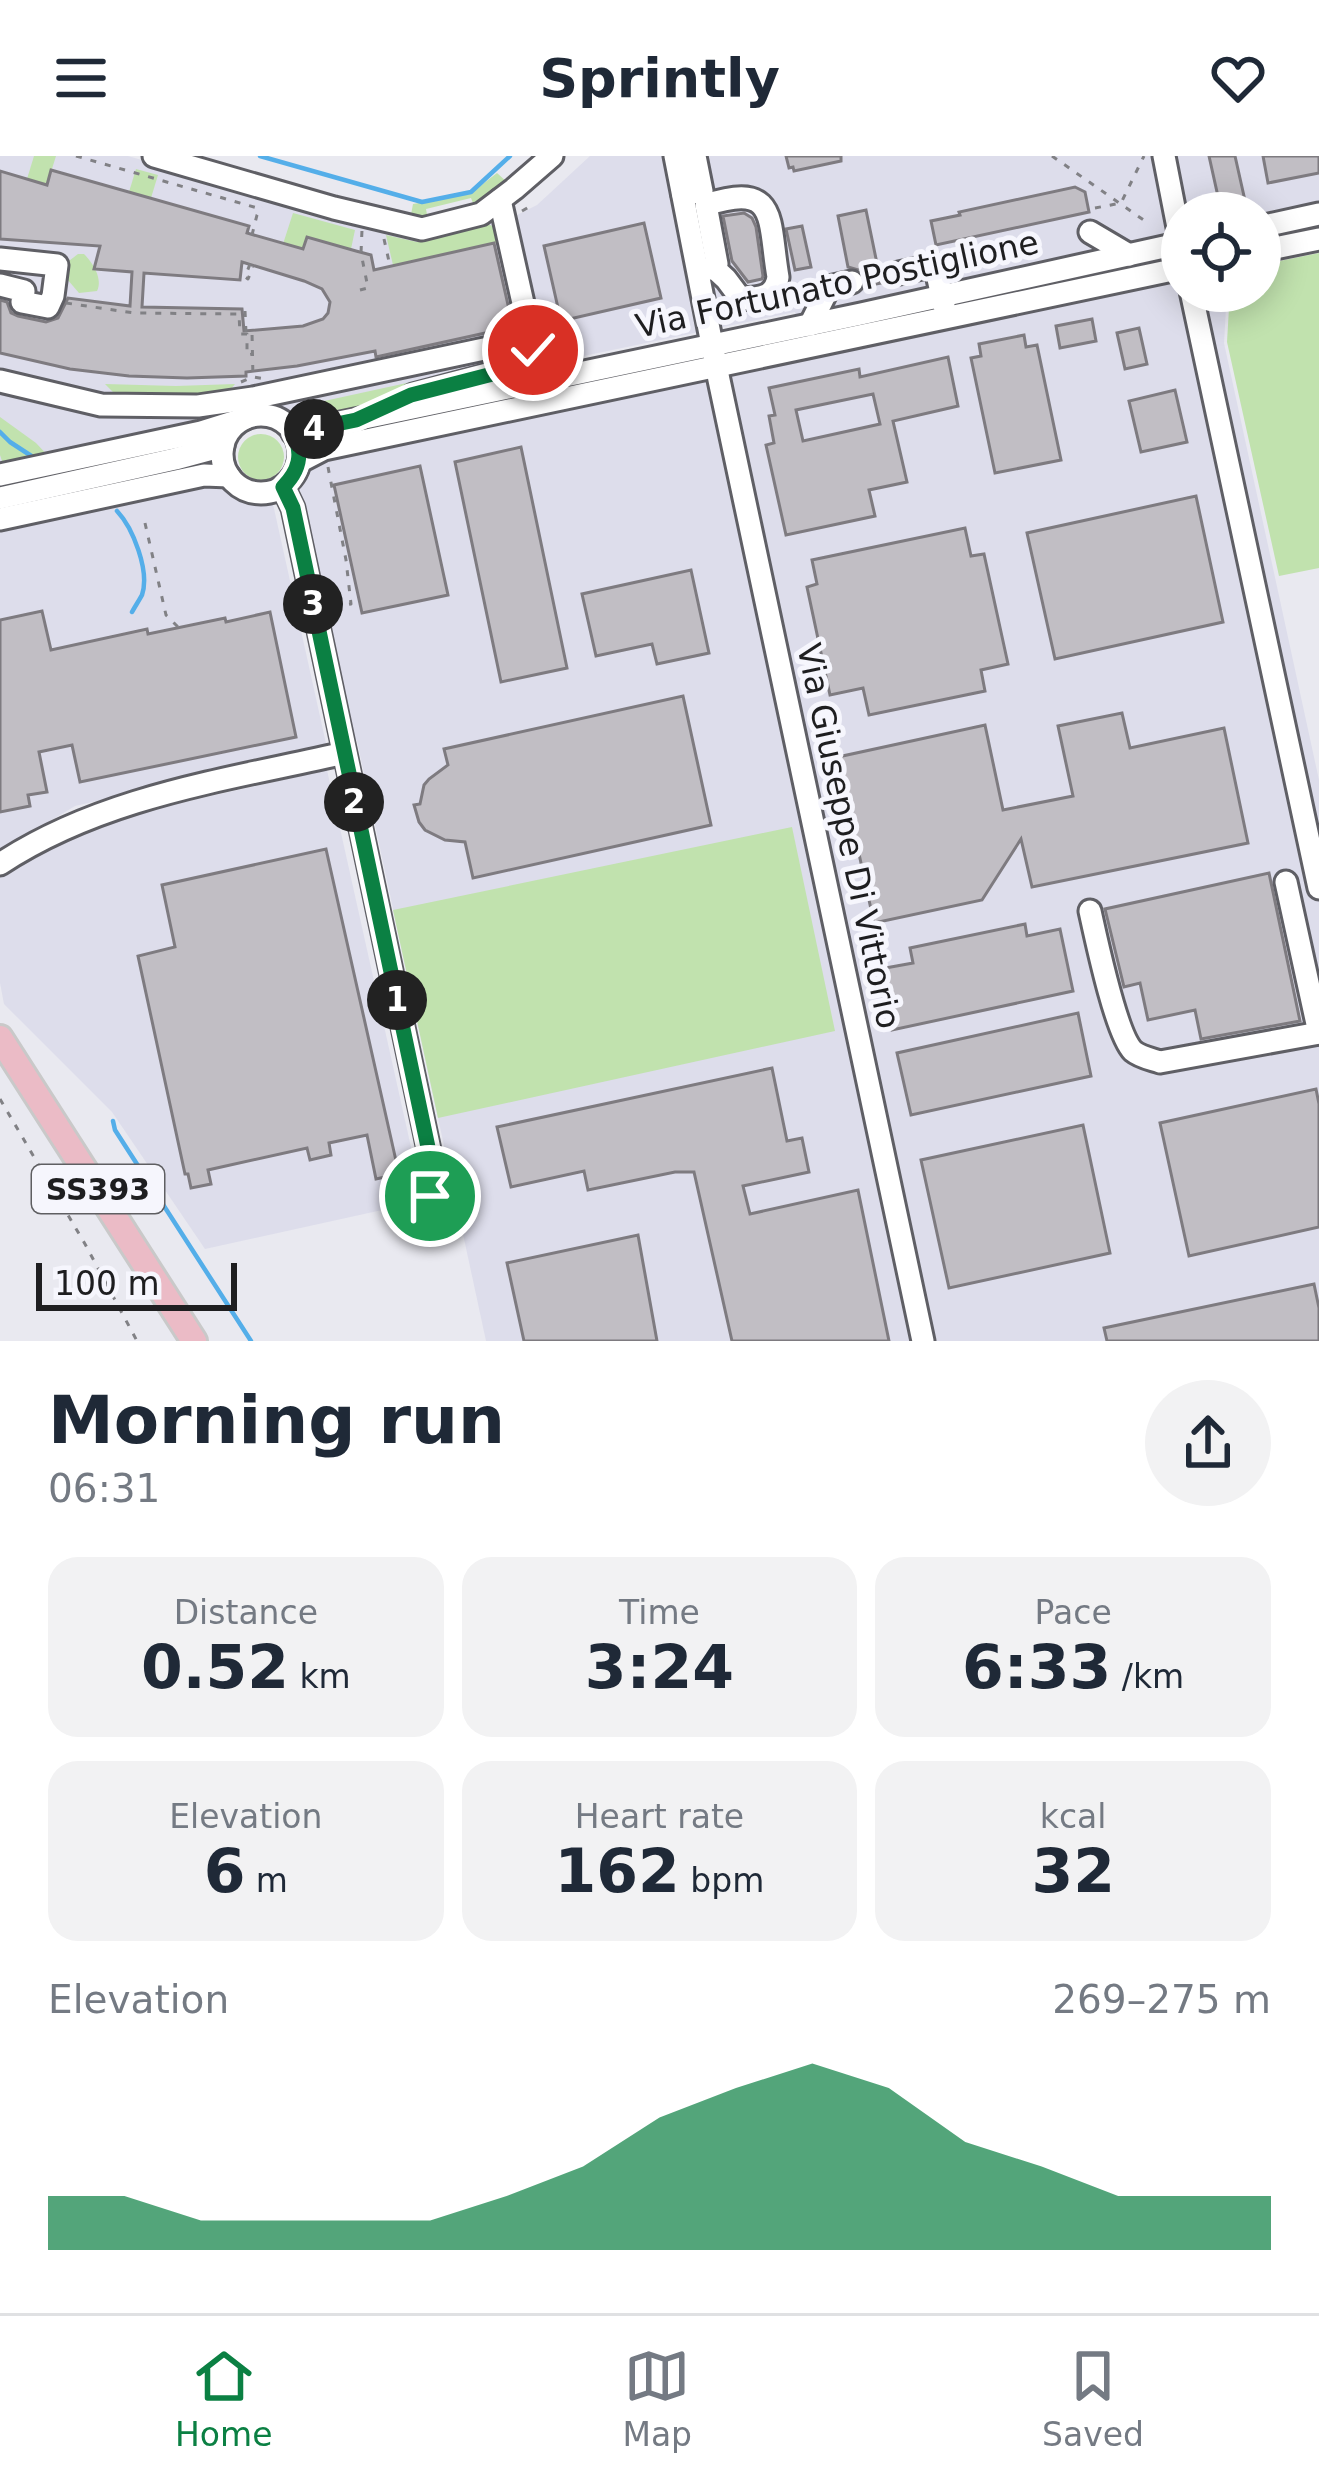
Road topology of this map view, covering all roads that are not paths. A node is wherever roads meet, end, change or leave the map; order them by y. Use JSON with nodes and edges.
{"nodes":[{"id":1,"x":154,"y":156,"type":"edge"},
{"id":2,"x":552,"y":156,"type":"edge"},
{"id":3,"x":675,"y":156,"type":"edge"},
{"id":4,"x":695,"y":156,"type":"edge"},
{"id":5,"x":1164,"y":156,"type":"edge"},
{"id":6,"x":1171,"y":192,"type":"edge"},
{"id":7,"x":698,"y":196,"type":"junction"},
{"id":8,"x":500,"y":200,"type":"junction"},
{"id":9,"x":1319,"y":214,"type":"edge"},
{"id":10,"x":1281,"y":222,"type":"edge"},
{"id":11,"x":1090,"y":232,"type":"dead end"},
{"id":12,"x":1319,"y":238,"type":"edge"},
{"id":13,"x":1281,"y":246,"type":"edge"},
{"id":14,"x":1161,"y":249,"type":"edge"},
{"id":15,"x":1129,"y":255,"type":"junction"},
{"id":16,"x":0,"y":259,"type":"edge"},
{"id":17,"x":710,"y":268,"type":"junction"},
{"id":18,"x":1161,"y":271,"type":"edge"},
{"id":19,"x":851,"y":282,"type":"tunnel mouth"},
{"id":20,"x":0,"y":285,"type":"edge"},
{"id":21,"x":940,"y":304,"type":"junction"},
{"id":22,"x":1195,"y":312,"type":"edge"},
{"id":23,"x":810,"y":325,"type":"junction"},
{"id":24,"x":531,"y":339,"type":"junction"},
{"id":25,"x":714,"y":356,"type":"junction"},
{"id":26,"x":0,"y":381,"type":"edge"},
{"id":27,"x":246,"y":418,"type":"junction"},
{"id":28,"x":356,"y":420,"type":"junction"},
{"id":29,"x":293,"y":433,"type":"junction"},
{"id":30,"x":223,"y":446,"type":"junction"},
{"id":31,"x":299,"y":462,"type":"junction"},
{"id":32,"x":0,"y":475,"type":"edge"},
{"id":33,"x":229,"y":476,"type":"junction"},
{"id":34,"x":283,"y":487,"type":"junction"},
{"id":35,"x":0,"y":498,"type":"edge"},
{"id":36,"x":0,"y":519,"type":"edge"},
{"id":37,"x":344,"y":753,"type":"junction"},
{"id":38,"x":0,"y":864,"type":"edge"},
{"id":39,"x":1286,"y":882,"type":"dead end"},
{"id":40,"x":1319,"y":889,"type":"edge"},
{"id":41,"x":1090,"y":910,"type":"dead end"},
{"id":42,"x":1319,"y":1033,"type":"edge"},
{"id":43,"x":0,"y":1038,"type":"edge"},
{"id":44,"x":436,"y":1197,"type":"dead end"},
{"id":45,"x":194,"y":1341,"type":"edge"},
{"id":46,"x":922,"y":1341,"type":"edge"}],
"edges":[{"from":1,"to":8,"type":"street"},
{"from":2,"to":8,"type":"street"},
{"from":3,"to":7,"type":"street"},
{"from":4,"to":7,"type":"street"},
{"from":5,"to":6,"type":"street"},
{"from":7,"to":17,"type":"street","name":"Via Giuseppe Di Vittorio"},
{"from":7,"to":17,"type":"street"},
{"from":8,"to":24,"type":"street"},
{"from":9,"to":10,"type":"street"},
{"from":11,"to":15,"type":"street"},
{"from":12,"to":13,"type":"street"},
{"from":14,"to":15,"type":"street","name":"Via Fortunato Postiglione"},
{"from":15,"to":21,"type":"street","name":"Via Fortunato Postiglione"},
{"from":16,"to":20,"type":"street"},
{"from":17,"to":25,"type":"street","name":"Via Giuseppe Di Vittorio"},
{"from":18,"to":21,"type":"street","name":"Via Fortunato Postiglione"},
{"from":19,"to":23,"type":"street"},
{"from":21,"to":21,"type":"street"},
{"from":21,"to":23,"type":"street","name":"Via Fortunato Postiglione"},
{"from":21,"to":25,"type":"street","name":"Via Fortunato Postiglione"},
{"from":22,"to":40,"type":"street"},
{"from":23,"to":25,"type":"street","name":"Via Fortunato Postiglione"},
{"from":24,"to":26,"type":"street"},
{"from":24,"to":28,"type":"street"},
{"from":25,"to":28,"type":"street","name":"Via Fortunato Postiglione"},
{"from":25,"to":31,"type":"street","name":"Via Fortunato Postiglione"},
{"from":25,"to":46,"type":"street","name":"Via Giuseppe Di Vittorio"},
{"from":27,"to":29,"type":"street"},
{"from":27,"to":30,"type":"street"},
{"from":27,"to":32,"type":"street"},
{"from":28,"to":29,"type":"street","name":"Via Fortunato Postiglione"},
{"from":29,"to":31,"type":"street"},
{"from":30,"to":33,"type":"street"},
{"from":30,"to":35,"type":"street"},
{"from":31,"to":34,"type":"street"},
{"from":33,"to":34,"type":"street"},
{"from":33,"to":36,"type":"street"},
{"from":34,"to":37,"type":"street"},
{"from":37,"to":38,"type":"street"},
{"from":37,"to":44,"type":"street"},
{"from":39,"to":42,"type":"street"},
{"from":41,"to":42,"type":"street"},
{"from":43,"to":45,"type":"main road","number":"SS393"}]}
